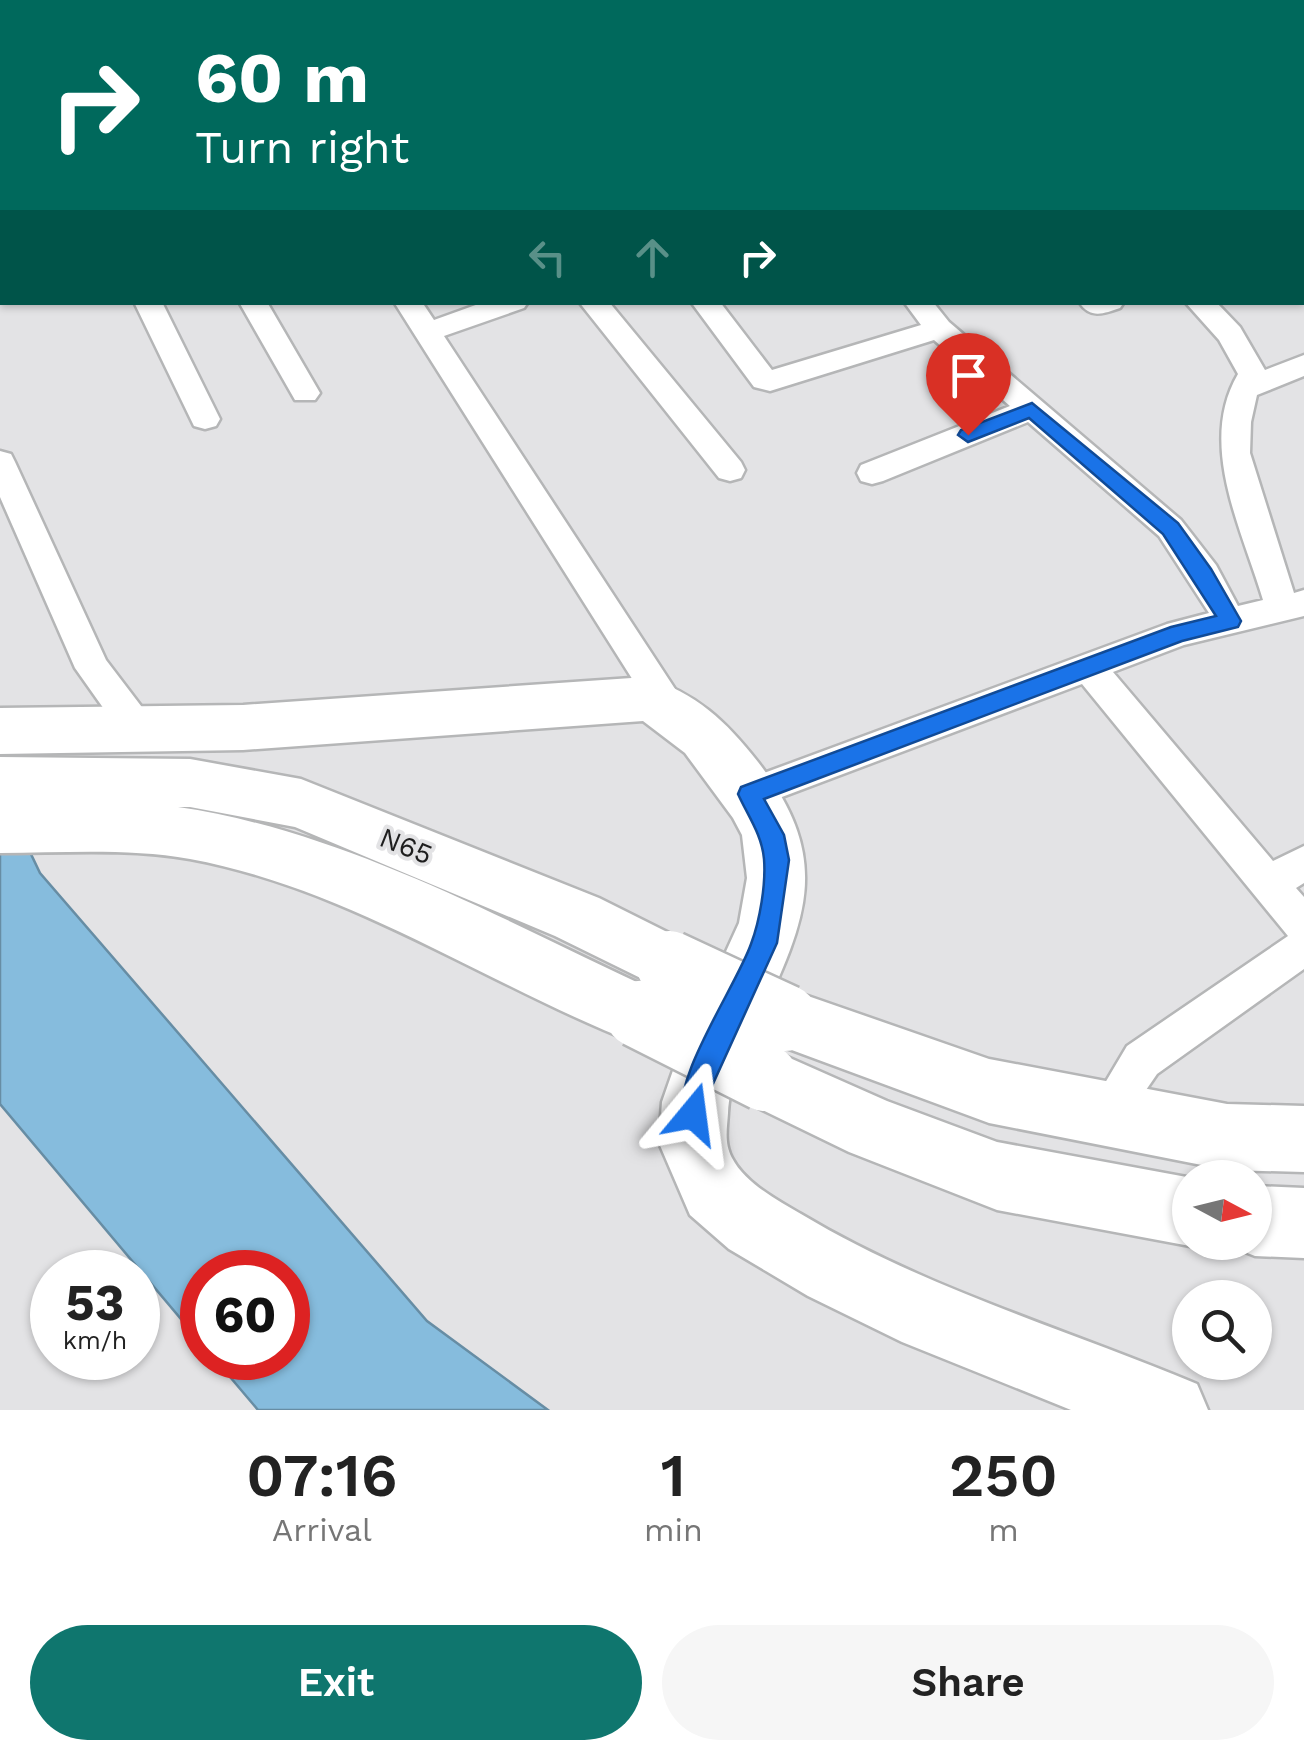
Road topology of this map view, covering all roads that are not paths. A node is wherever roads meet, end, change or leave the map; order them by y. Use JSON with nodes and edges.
{"nodes":[{"id":1,"x":149,"y":305,"type":"edge"},
{"id":2,"x":256,"y":305,"type":"edge"},
{"id":3,"x":410,"y":305,"type":"edge"},
{"id":4,"x":505,"y":305,"type":"edge"},
{"id":5,"x":594,"y":305,"type":"edge"},
{"id":6,"x":707,"y":305,"type":"edge"},
{"id":7,"x":920,"y":305,"type":"edge"},
{"id":8,"x":1202,"y":305,"type":"edge"},
{"id":9,"x":939,"y":328,"type":"junction"},
{"id":10,"x":427,"y":332,"type":"junction"},
{"id":11,"x":1304,"y":365,"type":"edge"},
{"id":12,"x":1244,"y":389,"type":"junction"},
{"id":13,"x":305,"y":393,"type":"dead end"},
{"id":14,"x":1032,"y":410,"type":"junction"},
{"id":15,"x":204,"y":419,"type":"dead end"},
{"id":16,"x":0,"y":462,"type":"edge"},
{"id":17,"x":730,"y":470,"type":"dead end"},
{"id":18,"x":872,"y":472,"type":"dead end"},
{"id":19,"x":1293,"y":606,"type":"edge"},
{"id":20,"x":1230,"y":621,"type":"junction"},
{"id":21,"x":1088,"y":667,"type":"junction"},
{"id":22,"x":667,"y":706,"type":"junction"},
{"id":23,"x":0,"y":731,"type":"edge"},
{"id":24,"x":142,"y":733,"type":"junction"},
{"id":25,"x":0,"y":781,"type":"edge"},
{"id":26,"x":93,"y":781,"type":"junction"},
{"id":27,"x":750,"y":794,"type":"junction"},
{"id":28,"x":0,"y":828,"type":"edge"},
{"id":29,"x":1304,"y":862,"type":"edge"},
{"id":30,"x":1270,"y":883,"type":"junction"},
{"id":31,"x":1304,"y":926,"type":"edge"},
{"id":32,"x":1304,"y":947,"type":"edge"},
{"id":33,"x":775,"y":1048,"type":"junction"},
{"id":34,"x":1121,"y":1117,"type":"junction"},
{"id":35,"x":1304,"y":1139,"type":"edge"},
{"id":36,"x":1172,"y":1209,"type":"edge"},
{"id":37,"x":1272,"y":1221,"type":"edge"},
{"id":38,"x":1304,"y":1223,"type":"edge"},
{"id":39,"x":1171,"y":1410,"type":"edge"}],
"edges":[{"from":1,"to":15,"type":"street"},
{"from":2,"to":13,"type":"street"},
{"from":3,"to":10,"type":"street"},
{"from":4,"to":10,"type":"street"},
{"from":5,"to":17,"type":"street"},
{"from":6,"to":9,"type":"street"},
{"from":7,"to":9,"type":"street"},
{"from":8,"to":12,"type":"street"},
{"from":9,"to":14,"type":"street"},
{"from":10,"to":22,"type":"street"},
{"from":11,"to":12,"type":"street"},
{"from":12,"to":19,"type":"street"},
{"from":14,"to":18,"type":"street"},
{"from":14,"to":20,"type":"street"},
{"from":16,"to":24,"type":"street"},
{"from":19,"to":20,"type":"street"},
{"from":20,"to":21,"type":"street"},
{"from":21,"to":27,"type":"street"},
{"from":21,"to":30,"type":"street"},
{"from":22,"to":24,"type":"main road"},
{"from":22,"to":27,"type":"main road"},
{"from":23,"to":26,"type":"main road"},
{"from":24,"to":26,"type":"main road"},
{"from":25,"to":26,"type":"main road","name":"N65"},
{"from":26,"to":28,"type":"main road"},
{"from":26,"to":33,"type":"main road","name":"N65","bridge":true},
{"from":27,"to":39,"type":"main road"},
{"from":29,"to":30,"type":"street"},
{"from":30,"to":31,"type":"street"},
{"from":32,"to":34,"type":"street"},
{"from":33,"to":34,"type":"main road"},
{"from":33,"to":36,"type":"main road"},
{"from":34,"to":35,"type":"main road"},
{"from":37,"to":38,"type":"main road"}]}
